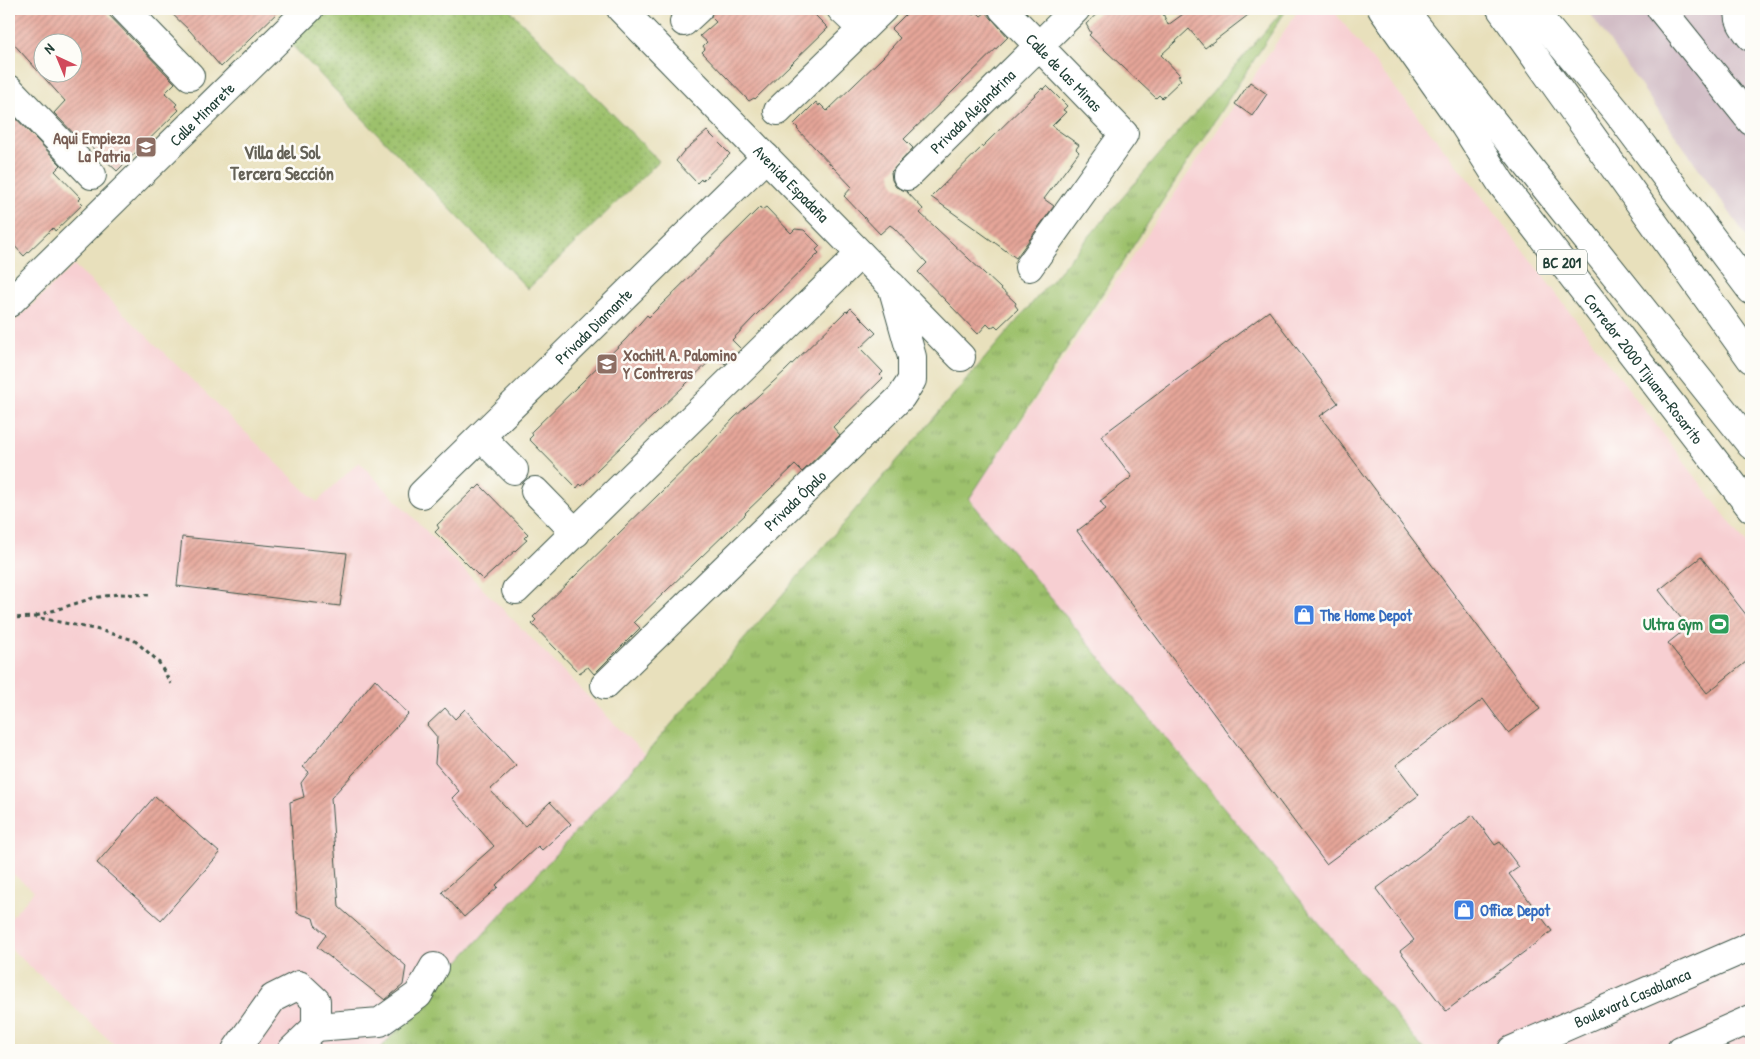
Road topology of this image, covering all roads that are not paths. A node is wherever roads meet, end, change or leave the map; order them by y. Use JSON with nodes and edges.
{"nodes":[{"id":1,"x":125,"y":9,"type":"edge"},
{"id":2,"x":309,"y":9,"type":"edge"},
{"id":3,"x":621,"y":9,"type":"edge"},
{"id":4,"x":842,"y":9,"type":"edge"},
{"id":5,"x":883,"y":9,"type":"edge"},
{"id":6,"x":1003,"y":9,"type":"edge"},
{"id":7,"x":1076,"y":9,"type":"edge"},
{"id":8,"x":1365,"y":9,"type":"edge"},
{"id":9,"x":1382,"y":9,"type":"edge"},
{"id":10,"x":1403,"y":9,"type":"edge"},
{"id":11,"x":1501,"y":9,"type":"edge"},
{"id":12,"x":1532,"y":9,"type":"edge"},
{"id":13,"x":1542,"y":9,"type":"edge"},
{"id":14,"x":1662,"y":9,"type":"edge"},
{"id":15,"x":1740,"y":9,"type":"edge"},
{"id":16,"x":862,"y":30,"type":"junction"},
{"id":17,"x":1751,"y":37,"type":"edge"},
{"id":18,"x":1039,"y":46,"type":"junction"},
{"id":19,"x":190,"y":76,"type":"dead end"},
{"id":20,"x":9,"y":89,"type":"edge"},
{"id":21,"x":778,"y":111,"type":"dead end"},
{"id":22,"x":1617,"y":112,"type":"junction"},
{"id":23,"x":1751,"y":121,"type":"edge"},
{"id":24,"x":766,"y":157,"type":"junction"},
{"id":25,"x":92,"y":175,"type":"dead end"},
{"id":26,"x":907,"y":176,"type":"dead end"},
{"id":27,"x":1501,"y":183,"type":"junction"},
{"id":28,"x":860,"y":254,"type":"junction"},
{"id":29,"x":1029,"y":267,"type":"dead end"},
{"id":30,"x":892,"y":286,"type":"junction"},
{"id":31,"x":1751,"y":290,"type":"edge"},
{"id":32,"x":9,"y":303,"type":"edge"},
{"id":33,"x":961,"y":357,"type":"dead end"},
{"id":34,"x":1751,"y":359,"type":"edge"},
{"id":35,"x":481,"y":437,"type":"junction"},
{"id":36,"x":1751,"y":445,"type":"edge"},
{"id":37,"x":514,"y":470,"type":"dead end"},
{"id":38,"x":535,"y":492,"type":"dead end"},
{"id":39,"x":422,"y":494,"type":"dead end"},
{"id":40,"x":1751,"y":508,"type":"edge"},
{"id":41,"x":576,"y":532,"type":"junction"},
{"id":42,"x":516,"y":590,"type":"dead end"},
{"id":43,"x":605,"y":685,"type":"dead end"},
{"id":44,"x":1751,"y":946,"type":"edge"},
{"id":45,"x":434,"y":967,"type":"dead end"},
{"id":46,"x":1751,"y":1019,"type":"edge"},
{"id":47,"x":316,"y":1028,"type":"junction"},
{"id":48,"x":236,"y":1050,"type":"edge"},
{"id":49,"x":292,"y":1050,"type":"edge"},
{"id":50,"x":1512,"y":1050,"type":"edge"},
{"id":51,"x":1681,"y":1050,"type":"edge"}],
"edges":[{"from":1,"to":19,"type":"main road"},
{"from":2,"to":32,"type":"main road","name":"Calle Minarete"},
{"from":3,"to":24,"type":"main road","name":"Avenida Espadaña"},
{"from":4,"to":16,"type":"main road"},
{"from":5,"to":16,"type":"main road"},
{"from":6,"to":18,"type":"main road","name":"Calle de las Minas"},
{"from":7,"to":18,"type":"main road","name":"Privada Alejandrina"},
{"from":8,"to":27,"type":"main road"},
{"from":9,"to":27,"type":"main road","name":"Corredor 2000 Tijuana-Rosarito","number":"BC 201"},
{"from":10,"to":36,"type":"main road"},
{"from":11,"to":34,"type":"main road"},
{"from":12,"to":22,"type":"main road"},
{"from":13,"to":22,"type":"main road"},
{"from":14,"to":23,"type":"main road"},
{"from":15,"to":17,"type":"main road"},
{"from":16,"to":21,"type":"main road"},
{"from":18,"to":26,"type":"main road","name":"Privada Alejandrina"},
{"from":18,"to":29,"type":"main road","name":"Calle de las Minas"},
{"from":20,"to":25,"type":"main road"},
{"from":22,"to":31,"type":"main road"},
{"from":24,"to":28,"type":"main road","name":"Avenida Espadaña"},
{"from":24,"to":35,"type":"main road","name":"Privada Diamante"},
{"from":27,"to":40,"type":"main road","name":"Corredor 2000 Tijuana-Rosarito","number":"BC 201"},
{"from":28,"to":30,"type":"main road","name":"Avenida Espadaña"},
{"from":28,"to":41,"type":"main road"},
{"from":30,"to":33,"type":"main road","name":"Avenida Espadaña"},
{"from":30,"to":43,"type":"main road","name":"Privada Ópalo"},
{"from":35,"to":37,"type":"main road"},
{"from":35,"to":39,"type":"main road","name":"Privada Diamante"},
{"from":38,"to":41,"type":"main road"},
{"from":41,"to":42,"type":"main road"},
{"from":44,"to":50,"type":"main road","name":"Boulevard Casablanca"},
{"from":45,"to":47,"type":"main road"},
{"from":46,"to":51,"type":"main road"},
{"from":47,"to":48,"type":"main road"},
{"from":47,"to":49,"type":"main road"}]}
